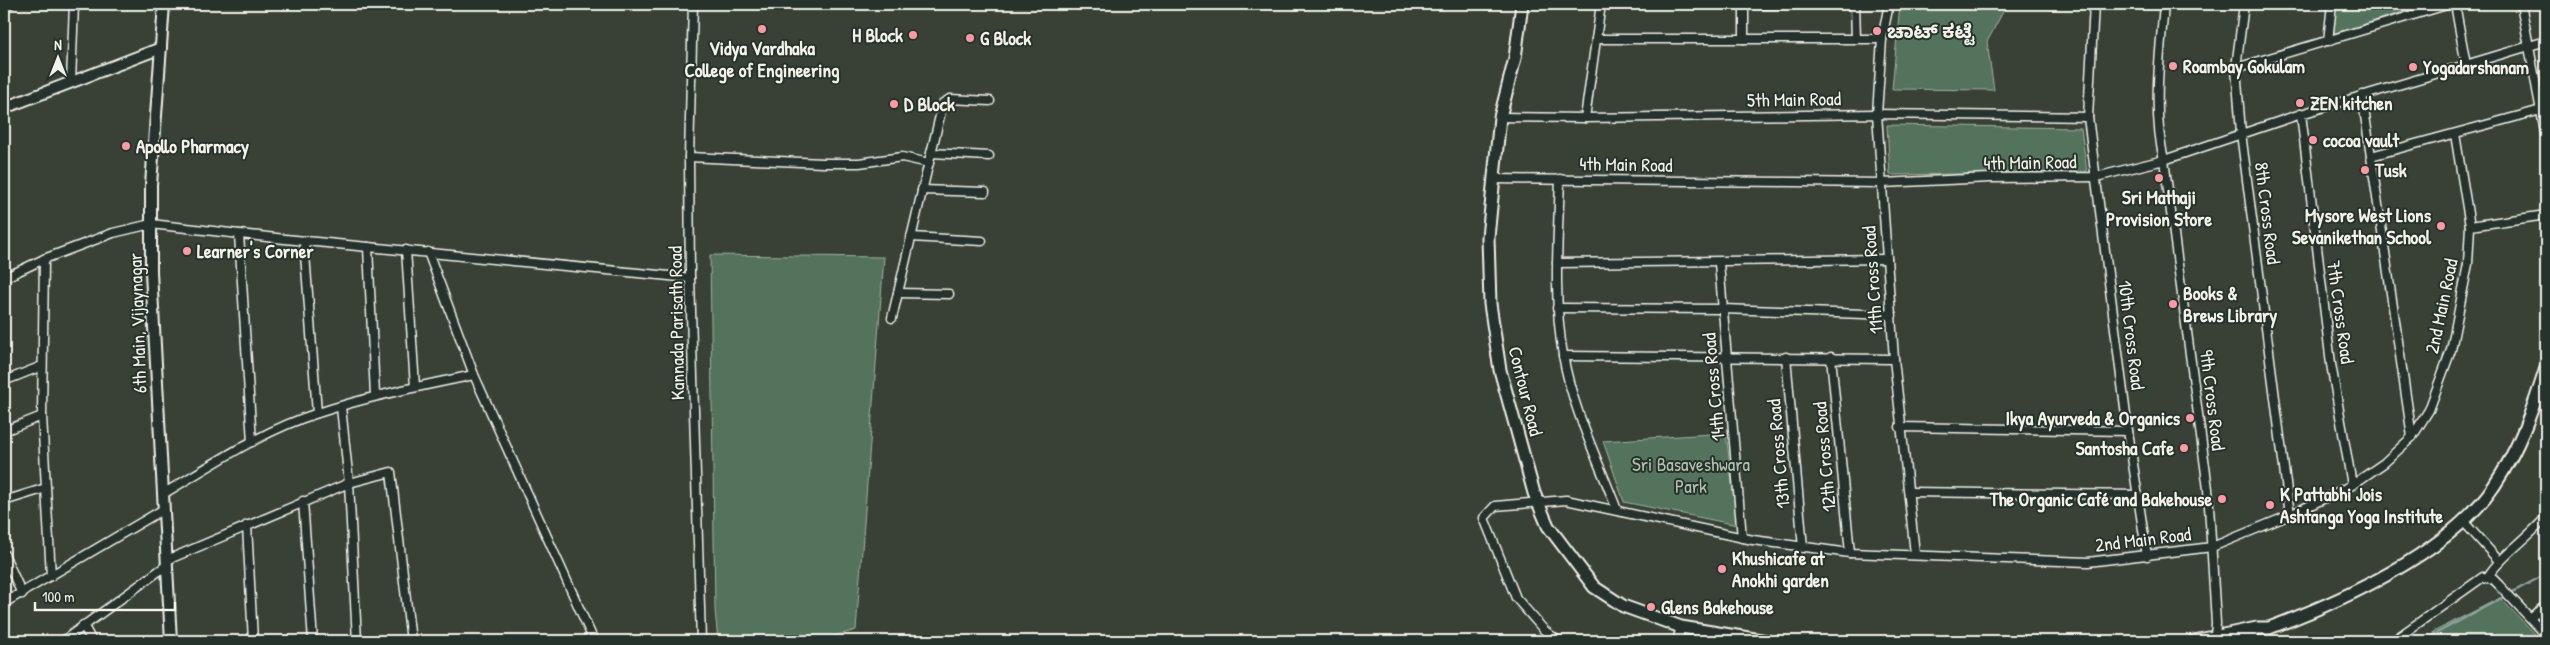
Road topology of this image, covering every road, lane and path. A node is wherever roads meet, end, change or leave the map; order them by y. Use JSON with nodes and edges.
{"nodes":[{"id":1,"x":10,"y":4,"type":"edge"},
{"id":2,"x":74,"y":4,"type":"edge"},
{"id":3,"x":164,"y":4,"type":"edge"},
{"id":4,"x":693,"y":4,"type":"edge"},
{"id":5,"x":1522,"y":4,"type":"edge"},
{"id":6,"x":1601,"y":4,"type":"edge"},
{"id":7,"x":1724,"y":4,"type":"edge"},
{"id":8,"x":1744,"y":4,"type":"edge"},
{"id":9,"x":1856,"y":4,"type":"edge"},
{"id":10,"x":1889,"y":4,"type":"edge"},
{"id":11,"x":2094,"y":4,"type":"edge"},
{"id":12,"x":2164,"y":4,"type":"edge"},
{"id":13,"x":2244,"y":4,"type":"edge"},
{"id":14,"x":2332,"y":4,"type":"edge"},
{"id":15,"x":2450,"y":4,"type":"edge"},
{"id":16,"x":2455,"y":4,"type":"edge"},
{"id":17,"x":2521,"y":4,"type":"edge"},
{"id":18,"x":4,"y":6,"type":"edge"},
{"id":19,"x":1596,"y":39,"type":"junction"},
{"id":20,"x":1856,"y":39,"type":"junction"},
{"id":21,"x":1882,"y":39,"type":"junction"},
{"id":22,"x":1744,"y":40,"type":"junction"},
{"id":23,"x":2546,"y":40,"type":"edge"},
{"id":24,"x":2328,"y":41,"type":"junction"},
{"id":25,"x":2529,"y":46,"type":"junction"},
{"id":26,"x":161,"y":48,"type":"junction"},
{"id":27,"x":2466,"y":65,"type":"junction"},
{"id":28,"x":2236,"y":68,"type":"junction"},
{"id":29,"x":71,"y":82,"type":"junction"},
{"id":30,"x":2362,"y":95,"type":"junction"},
{"id":31,"x":990,"y":101,"type":"dead end"},
{"id":32,"x":4,"y":108,"type":"edge"},
{"id":33,"x":2541,"y":110,"type":"junction"},
{"id":34,"x":1877,"y":114,"type":"junction"},
{"id":35,"x":2301,"y":114,"type":"junction"},
{"id":36,"x":1500,"y":117,"type":"junction"},
{"id":37,"x":2088,"y":117,"type":"junction"},
{"id":38,"x":1585,"y":118,"type":"junction"},
{"id":39,"x":2241,"y":133,"type":"junction"},
{"id":40,"x":2455,"y":134,"type":"junction"},
{"id":41,"x":2546,"y":138,"type":"edge"},
{"id":42,"x":931,"y":153,"type":"junction"},
{"id":43,"x":689,"y":156,"type":"junction"},
{"id":44,"x":989,"y":156,"type":"dead end"},
{"id":45,"x":2371,"y":156,"type":"junction"},
{"id":46,"x":2164,"y":160,"type":"junction"},
{"id":47,"x":929,"y":163,"type":"junction"},
{"id":48,"x":2096,"y":177,"type":"junction"},
{"id":49,"x":1494,"y":179,"type":"junction"},
{"id":50,"x":1560,"y":179,"type":"junction"},
{"id":51,"x":1882,"y":183,"type":"junction"},
{"id":52,"x":922,"y":190,"type":"junction"},
{"id":53,"x":985,"y":192,"type":"dead end"},
{"id":54,"x":2546,"y":215,"type":"edge"},
{"id":55,"x":151,"y":224,"type":"junction"},
{"id":56,"x":2470,"y":226,"type":"junction"},
{"id":57,"x":238,"y":234,"type":"junction"},
{"id":58,"x":911,"y":238,"type":"junction"},
{"id":59,"x":304,"y":241,"type":"junction"},
{"id":60,"x":982,"y":241,"type":"dead end"},
{"id":61,"x":368,"y":247,"type":"junction"},
{"id":62,"x":406,"y":250,"type":"junction"},
{"id":63,"x":428,"y":252,"type":"junction"},
{"id":64,"x":44,"y":259,"type":"junction"},
{"id":65,"x":1887,"y":259,"type":"junction"},
{"id":66,"x":1557,"y":263,"type":"junction"},
{"id":67,"x":1719,"y":263,"type":"junction"},
{"id":68,"x":4,"y":278,"type":"edge"},
{"id":69,"x":690,"y":278,"type":"junction"},
{"id":70,"x":898,"y":293,"type":"junction"},
{"id":71,"x":949,"y":294,"type":"dead end"},
{"id":72,"x":1557,"y":308,"type":"junction"},
{"id":73,"x":1723,"y":309,"type":"junction"},
{"id":74,"x":1892,"y":314,"type":"junction"},
{"id":75,"x":892,"y":318,"type":"dead end"},
{"id":76,"x":1563,"y":356,"type":"junction"},
{"id":77,"x":1727,"y":357,"type":"junction"},
{"id":78,"x":1786,"y":357,"type":"junction"},
{"id":79,"x":1831,"y":357,"type":"junction"},
{"id":80,"x":1894,"y":359,"type":"junction"},
{"id":81,"x":42,"y":366,"type":"junction"},
{"id":82,"x":2546,"y":368,"type":"edge"},
{"id":83,"x":474,"y":375,"type":"junction"},
{"id":84,"x":4,"y":381,"type":"edge"},
{"id":85,"x":415,"y":387,"type":"junction"},
{"id":86,"x":375,"y":396,"type":"junction"},
{"id":87,"x":341,"y":407,"type":"junction"},
{"id":88,"x":317,"y":413,"type":"junction"},
{"id":89,"x":42,"y":416,"type":"junction"},
{"id":90,"x":1900,"y":427,"type":"junction"},
{"id":91,"x":4,"y":431,"type":"edge"},
{"id":92,"x":2128,"y":431,"type":"junction"},
{"id":93,"x":2412,"y":436,"type":"junction"},
{"id":94,"x":252,"y":442,"type":"junction"},
{"id":95,"x":349,"y":483,"type":"junction"},
{"id":96,"x":2352,"y":485,"type":"junction"},
{"id":97,"x":46,"y":488,"type":"junction"},
{"id":98,"x":1909,"y":492,"type":"junction"},
{"id":99,"x":163,"y":494,"type":"junction"},
{"id":100,"x":2138,"y":495,"type":"junction"},
{"id":101,"x":4,"y":501,"type":"edge"},
{"id":102,"x":303,"y":501,"type":"junction"},
{"id":103,"x":1537,"y":501,"type":"junction"},
{"id":104,"x":164,"y":508,"type":"junction"},
{"id":105,"x":1617,"y":510,"type":"junction"},
{"id":106,"x":2290,"y":515,"type":"junction"},
{"id":107,"x":2546,"y":517,"type":"edge"},
{"id":108,"x":2463,"y":521,"type":"junction"},
{"id":109,"x":247,"y":525,"type":"junction"},
{"id":110,"x":1742,"y":538,"type":"junction"},
{"id":111,"x":2212,"y":547,"type":"junction"},
{"id":112,"x":1803,"y":548,"type":"junction"},
{"id":113,"x":1850,"y":553,"type":"junction"},
{"id":114,"x":4,"y":554,"type":"edge"},
{"id":115,"x":1916,"y":554,"type":"junction"},
{"id":116,"x":2148,"y":556,"type":"junction"},
{"id":117,"x":167,"y":562,"type":"junction"},
{"id":118,"x":2500,"y":562,"type":"junction"},
{"id":119,"x":51,"y":576,"type":"junction"},
{"id":120,"x":2488,"y":577,"type":"junction"},
{"id":121,"x":22,"y":594,"type":"junction"},
{"id":122,"x":4,"y":603,"type":"edge"},
{"id":123,"x":2546,"y":605,"type":"edge"},
{"id":124,"x":2531,"y":617,"type":"junction"},
{"id":125,"x":83,"y":625,"type":"junction"},
{"id":126,"x":1680,"y":627,"type":"junction"},
{"id":127,"x":2269,"y":628,"type":"junction"},
{"id":128,"x":2546,"y":635,"type":"edge"},
{"id":129,"x":2219,"y":639,"type":"edge"},
{"id":130,"x":63,"y":641,"type":"edge"},
{"id":131,"x":92,"y":641,"type":"edge"},
{"id":132,"x":171,"y":641,"type":"edge"},
{"id":133,"x":254,"y":641,"type":"edge"},
{"id":134,"x":313,"y":641,"type":"edge"},
{"id":135,"x":357,"y":641,"type":"edge"},
{"id":136,"x":411,"y":641,"type":"edge"},
{"id":137,"x":594,"y":641,"type":"edge"},
{"id":138,"x":701,"y":641,"type":"edge"},
{"id":139,"x":1558,"y":641,"type":"edge"},
{"id":140,"x":1677,"y":641,"type":"edge"},
{"id":141,"x":1767,"y":641,"type":"edge"},
{"id":142,"x":2194,"y":641,"type":"edge"},
{"id":143,"x":2234,"y":641,"type":"edge"},
{"id":144,"x":2393,"y":641,"type":"edge"}],
"edges":[{"from":1,"to":18,"type":"street"},
{"from":2,"to":29,"type":"street"},
{"from":3,"to":26,"type":"street","name":"6th Main, Vijaynagar"},
{"from":4,"to":43,"type":"street","name":"Kannada Parisath Road"},
{"from":5,"to":36,"type":"main road","name":"Contour Road"},
{"from":6,"to":19,"type":"street"},
{"from":7,"to":8,"type":"street"},
{"from":8,"to":9,"type":"street"},
{"from":8,"to":22,"type":"street"},
{"from":9,"to":20,"type":"street"},
{"from":10,"to":21,"type":"street","name":"11th Cross Road"},
{"from":11,"to":37,"type":"street","name":"10th Cross Road"},
{"from":12,"to":46,"type":"street","name":"9th Cross Road"},
{"from":13,"to":28,"type":"street","name":"8th Cross Road"},
{"from":14,"to":24,"type":"street"},
{"from":15,"to":24,"type":"street"},
{"from":16,"to":27,"type":"street"},
{"from":17,"to":25,"type":"street"},
{"from":19,"to":22,"type":"street"},
{"from":19,"to":38,"type":"street"},
{"from":20,"to":21,"type":"street"},
{"from":20,"to":22,"type":"street"},
{"from":21,"to":34,"type":"street","name":"11th Cross Road"},
{"from":23,"to":25,"type":"street","name":"4th Main Road"},
{"from":24,"to":28,"type":"street"},
{"from":25,"to":27,"type":"street","name":"4th Main Road"},
{"from":25,"to":33,"type":"street"},
{"from":26,"to":29,"type":"street"},
{"from":26,"to":55,"type":"street","name":"6th Main, Vijaynagar"},
{"from":27,"to":30,"type":"street","name":"4th Main Road"},
{"from":28,"to":39,"type":"street","name":"8th Cross Road"},
{"from":29,"to":32,"type":"street"},
{"from":30,"to":35,"type":"street","name":"4th Main Road"},
{"from":30,"to":45,"type":"street"},
{"from":31,"to":42,"type":"street"},
{"from":33,"to":40,"type":"street"},
{"from":33,"to":41,"type":"street"},
{"from":34,"to":37,"type":"street","name":"5th Main Road"},
{"from":34,"to":38,"type":"street","name":"5th Main Road"},
{"from":34,"to":51,"type":"street","name":"11th Cross Road"},
{"from":35,"to":39,"type":"street","name":"4th Main Road"},
{"from":35,"to":96,"type":"street","name":"7th Cross Road"},
{"from":36,"to":38,"type":"street","name":"5th Main Road"},
{"from":36,"to":49,"type":"main road","name":"Contour Road"},
{"from":37,"to":48,"type":"street","name":"10th Cross Road"},
{"from":39,"to":46,"type":"street","name":"4th Main Road"},
{"from":39,"to":106,"type":"street","name":"8th Cross Road"},
{"from":40,"to":45,"type":"street"},
{"from":40,"to":56,"type":"street","name":"2nd Main Road"},
{"from":42,"to":44,"type":"street"},
{"from":42,"to":47,"type":"street"},
{"from":43,"to":47,"type":"street"},
{"from":43,"to":69,"type":"street","name":"Kannada Parisath Road"},
{"from":45,"to":93,"type":"street"},
{"from":46,"to":48,"type":"street","name":"4th Main Road"},
{"from":46,"to":111,"type":"street","name":"9th Cross Road"},
{"from":47,"to":52,"type":"street"},
{"from":48,"to":51,"type":"street","name":"4th Main Road"},
{"from":48,"to":92,"type":"street","name":"10th Cross Road"},
{"from":49,"to":50,"type":"street","name":"4th Main Road"},
{"from":49,"to":103,"type":"main road","name":"Contour Road"},
{"from":50,"to":51,"type":"street","name":"4th Main Road"},
{"from":50,"to":66,"type":"street"},
{"from":51,"to":65,"type":"street","name":"11th Cross Road"},
{"from":52,"to":53,"type":"street"},
{"from":52,"to":58,"type":"street"},
{"from":54,"to":56,"type":"street"},
{"from":55,"to":57,"type":"street"},
{"from":55,"to":64,"type":"street"},
{"from":55,"to":99,"type":"street","name":"6th Main, Vijaynagar"},
{"from":56,"to":93,"type":"street","name":"2nd Main Road"},
{"from":57,"to":59,"type":"street"},
{"from":57,"to":94,"type":"street"},
{"from":58,"to":60,"type":"street"},
{"from":58,"to":70,"type":"street"},
{"from":59,"to":61,"type":"street"},
{"from":59,"to":88,"type":"street"},
{"from":61,"to":62,"type":"street"},
{"from":61,"to":86,"type":"street"},
{"from":62,"to":63,"type":"street"},
{"from":62,"to":85,"type":"street"},
{"from":63,"to":69,"type":"street"},
{"from":63,"to":83,"type":"street"},
{"from":64,"to":68,"type":"street"},
{"from":64,"to":81,"type":"street"},
{"from":65,"to":67,"type":"street"},
{"from":65,"to":74,"type":"street","name":"11th Cross Road"},
{"from":66,"to":67,"type":"street"},
{"from":66,"to":72,"type":"street"},
{"from":67,"to":73,"type":"street","name":"14th Cross Road"},
{"from":69,"to":138,"type":"street","name":"Kannada Parisath Road"},
{"from":70,"to":71,"type":"street"},
{"from":70,"to":75,"type":"street"},
{"from":72,"to":73,"type":"street"},
{"from":72,"to":76,"type":"street"},
{"from":73,"to":74,"type":"street"},
{"from":73,"to":77,"type":"street","name":"14th Cross Road"},
{"from":74,"to":80,"type":"street","name":"11th Cross Road"},
{"from":76,"to":77,"type":"street"},
{"from":76,"to":105,"type":"street"},
{"from":77,"to":78,"type":"street"},
{"from":77,"to":110,"type":"street","name":"14th Cross Road"},
{"from":78,"to":79,"type":"street"},
{"from":78,"to":112,"type":"street","name":"13th Cross Road"},
{"from":79,"to":80,"type":"street"},
{"from":79,"to":113,"type":"street","name":"12th Cross Road"},
{"from":80,"to":90,"type":"street","name":"11th Cross Road"},
{"from":81,"to":84,"type":"street"},
{"from":81,"to":89,"type":"street"},
{"from":82,"to":108,"type":"main road"},
{"from":83,"to":85,"type":"street"},
{"from":83,"to":137,"type":"street"},
{"from":85,"to":86,"type":"street"},
{"from":86,"to":87,"type":"street"},
{"from":87,"to":88,"type":"street"},
{"from":87,"to":95,"type":"street"},
{"from":88,"to":94,"type":"street"},
{"from":89,"to":91,"type":"street"},
{"from":89,"to":97,"type":"street"},
{"from":90,"to":92,"type":"street"},
{"from":90,"to":98,"type":"street","name":"11th Cross Road"},
{"from":92,"to":100,"type":"street","name":"10th Cross Road"},
{"from":93,"to":96,"type":"street","name":"2nd Main Road"},
{"from":94,"to":99,"type":"street"},
{"from":95,"to":102,"type":"street"},
{"from":95,"to":135,"type":"street"},
{"from":95,"to":136,"type":"street"},
{"from":96,"to":106,"type":"street","name":"2nd Main Road"},
{"from":97,"to":101,"type":"street"},
{"from":97,"to":119,"type":"street"},
{"from":98,"to":100,"type":"street"},
{"from":98,"to":115,"type":"street","name":"11th Cross Road"},
{"from":99,"to":104,"type":"street","name":"6th Main, Vijaynagar"},
{"from":100,"to":116,"type":"street","name":"10th Cross Road"},
{"from":102,"to":109,"type":"street"},
{"from":102,"to":134,"type":"street"},
{"from":103,"to":105,"type":"street","name":"2nd Main Road"},
{"from":103,"to":126,"type":"main road","name":"Contour Road"},
{"from":103,"to":139,"type":"street","name":"2nd Main Road"},
{"from":104,"to":117,"type":"street","name":"6th Main, Vijaynagar"},
{"from":104,"to":119,"type":"street"},
{"from":105,"to":110,"type":"street","name":"2nd Main Road"},
{"from":106,"to":111,"type":"street","name":"2nd Main Road"},
{"from":107,"to":118,"type":"street"},
{"from":108,"to":118,"type":"street"},
{"from":108,"to":127,"type":"main road"},
{"from":109,"to":117,"type":"street"},
{"from":109,"to":133,"type":"street"},
{"from":110,"to":112,"type":"street","name":"2nd Main Road"},
{"from":111,"to":116,"type":"street","name":"2nd Main Road"},
{"from":111,"to":129,"type":"street","name":"9th Cross Road"},
{"from":112,"to":113,"type":"street","name":"2nd Main Road"},
{"from":113,"to":115,"type":"street","name":"2nd Main Road"},
{"from":114,"to":121,"type":"street"},
{"from":115,"to":116,"type":"street","name":"2nd Main Road"},
{"from":117,"to":125,"type":"street"},
{"from":117,"to":132,"type":"street","name":"6th Main, Vijaynagar"},
{"from":118,"to":120,"type":"street"},
{"from":119,"to":121,"type":"street"},
{"from":120,"to":124,"type":"street"},
{"from":120,"to":144,"type":"street"},
{"from":121,"to":122,"type":"street"},
{"from":123,"to":124,"type":"street"},
{"from":124,"to":128,"type":"street"},
{"from":125,"to":130,"type":"street"},
{"from":125,"to":131,"type":"street"},
{"from":126,"to":140,"type":"street"},
{"from":126,"to":141,"type":"main road","name":"Contour Road"},
{"from":127,"to":129,"type":"main road"},
{"from":127,"to":143,"type":"main road"},
{"from":129,"to":142,"type":"main road"}]}
